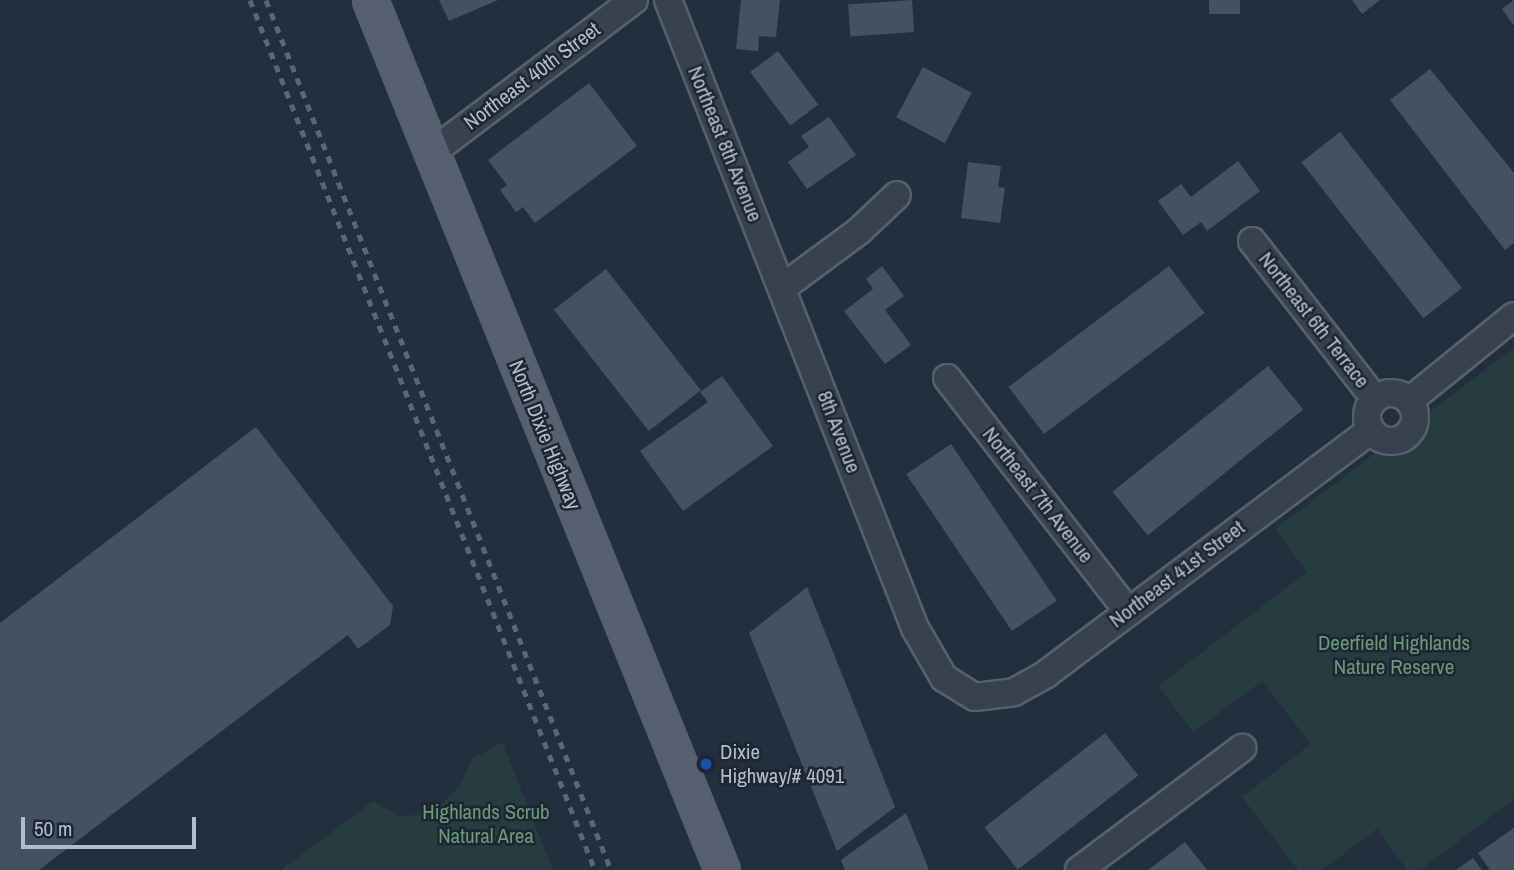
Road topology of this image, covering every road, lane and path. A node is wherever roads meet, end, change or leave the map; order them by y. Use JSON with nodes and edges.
{"nodes":[{"id":1,"x":370,"y":0,"type":"edge"},
{"id":2,"x":634,"y":0,"type":"edge"},
{"id":3,"x":668,"y":0,"type":"edge"},
{"id":4,"x":431,"y":153,"type":"junction"},
{"id":5,"x":897,"y":195,"type":"dead end"},
{"id":6,"x":1252,"y":241,"type":"dead end"},
{"id":7,"x":782,"y":288,"type":"junction"},
{"id":8,"x":1514,"y":316,"type":"edge"},
{"id":9,"x":947,"y":378,"type":"dead end"},
{"id":10,"x":1375,"y":399,"type":"junction"},
{"id":11,"x":1409,"y":401,"type":"junction"},
{"id":12,"x":1371,"y":430,"type":"junction"},
{"id":13,"x":1128,"y":611,"type":"junction"},
{"id":14,"x":975,"y":697,"type":"joint"},
{"id":15,"x":1242,"y":748,"type":"dead end"},
{"id":16,"x":722,"y":870,"type":"edge"},
{"id":17,"x":1079,"y":870,"type":"edge"}],
"edges":[{"from":1,"to":4,"type":"main road","name":"North Dixie Highway"},
{"from":2,"to":4,"type":"street","name":"Northeast 40th Street"},
{"from":3,"to":7,"type":"street","name":"Northeast 8th Avenue"},
{"from":4,"to":16,"type":"main road","name":"North Dixie Highway"},
{"from":5,"to":7,"type":"street"},
{"from":6,"to":10,"type":"street","name":"Northeast 6th Terrace"},
{"from":7,"to":14,"type":"street","name":"8th Avenue"},
{"from":8,"to":11,"type":"street"},
{"from":9,"to":13,"type":"street","name":"Northeast 7th Avenue"},
{"from":10,"to":11,"type":"street"},
{"from":10,"to":12,"type":"street"},
{"from":11,"to":12,"type":"street"},
{"from":12,"to":13,"type":"street","name":"Northeast 41st Street"},
{"from":13,"to":14,"type":"street","name":"Northeast 41st Street"},
{"from":15,"to":17,"type":"street"}]}
